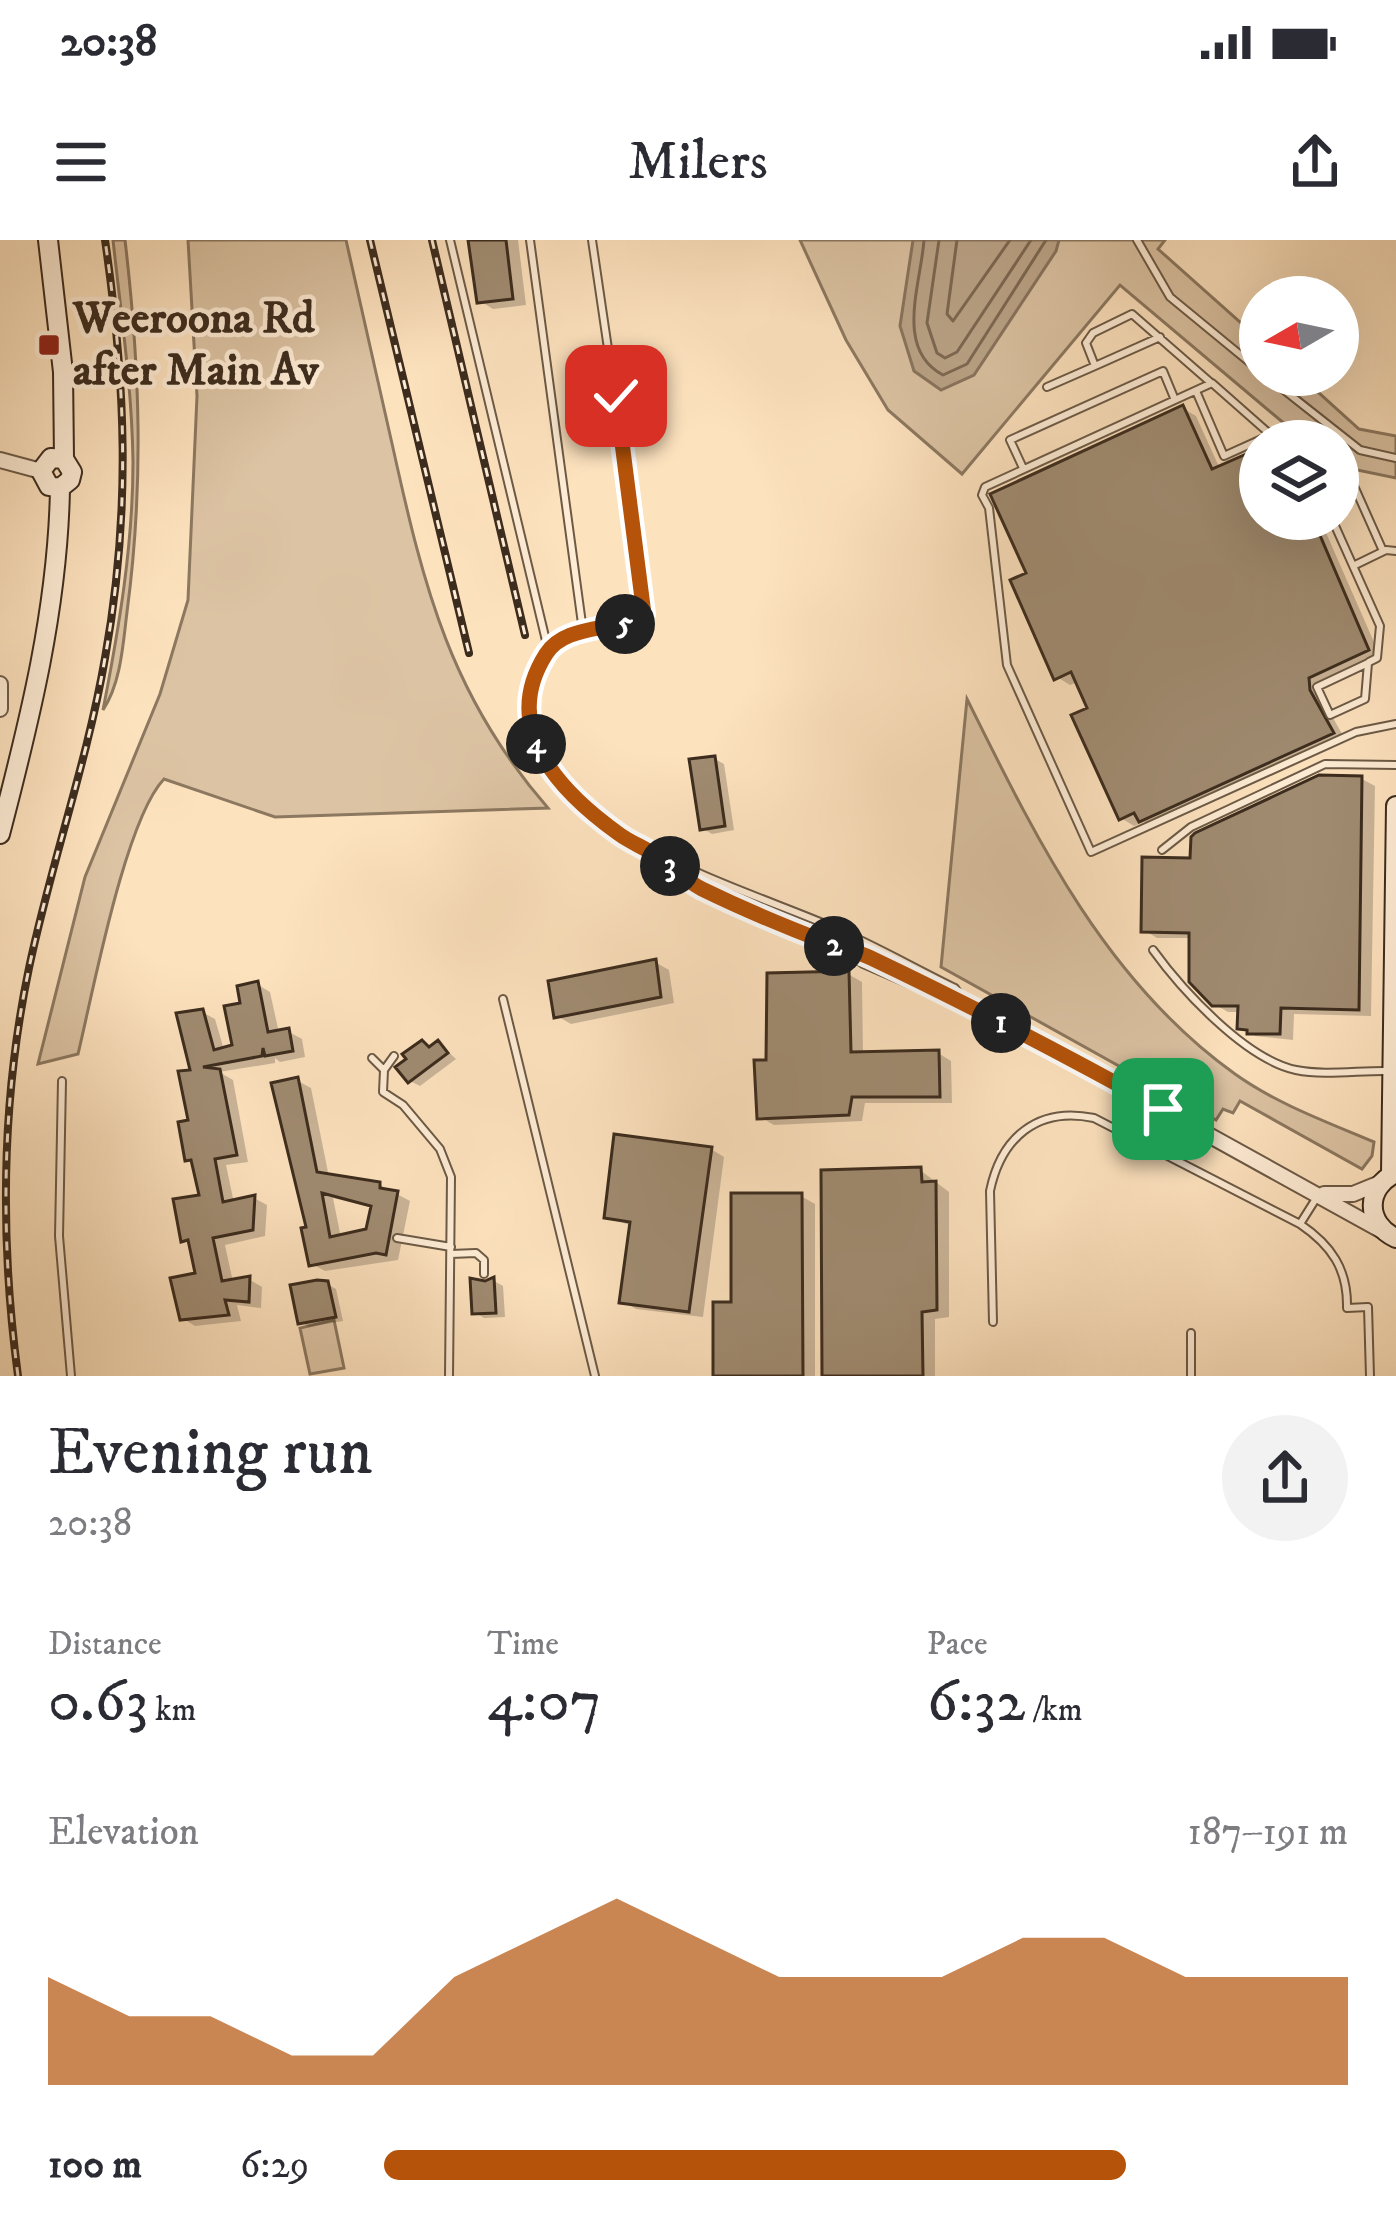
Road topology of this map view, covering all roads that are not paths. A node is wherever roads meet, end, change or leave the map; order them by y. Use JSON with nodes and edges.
{"nodes":[{"id":1,"x":48,"y":240,"type":"edge"},
{"id":2,"x":450,"y":240,"type":"edge"},
{"id":3,"x":530,"y":240,"type":"edge"},
{"id":4,"x":592,"y":240,"type":"edge"},
{"id":5,"x":1137,"y":240,"type":"edge"},
{"id":6,"x":1160,"y":337,"type":"junction"},
{"id":7,"x":1239,"y":353,"type":"edge"},
{"id":8,"x":1095,"y":366,"type":"junction"},
{"id":9,"x":1211,"y":383,"type":"junction"},
{"id":10,"x":1047,"y":387,"type":"dead end"},
{"id":11,"x":1196,"y":391,"type":"junction"},
{"id":12,"x":1292,"y":396,"type":"edge"},
{"id":13,"x":1175,"y":400,"type":"junction"},
{"id":14,"x":1255,"y":420,"type":"edge"},
{"id":15,"x":1239,"y":449,"type":"edge"},
{"id":16,"x":1396,"y":458,"type":"edge"},
{"id":17,"x":64,"y":459,"type":"junction"},
{"id":18,"x":0,"y":460,"type":"edge"},
{"id":19,"x":1024,"y":470,"type":"junction"},
{"id":20,"x":41,"y":472,"type":"junction"},
{"id":21,"x":60,"y":488,"type":"junction"},
{"id":22,"x":1359,"y":497,"type":"edge"},
{"id":23,"x":1341,"y":540,"type":"edge"},
{"id":24,"x":1383,"y":551,"type":"junction"},
{"id":25,"x":1396,"y":551,"type":"edge"},
{"id":26,"x":1353,"y":566,"type":"junction"},
{"id":27,"x":583,"y":631,"type":"junction"},
{"id":28,"x":548,"y":649,"type":"junction"},
{"id":29,"x":1368,"y":663,"type":"junction"},
{"id":30,"x":0,"y":684,"type":"edge"},
{"id":31,"x":0,"y":709,"type":"edge"},
{"id":32,"x":1396,"y":724,"type":"edge"},
{"id":33,"x":1396,"y":766,"type":"edge"},
{"id":34,"x":1396,"y":806,"type":"edge"},
{"id":35,"x":0,"y":834,"type":"edge"},
{"id":36,"x":1162,"y":850,"type":"dead end"},
{"id":37,"x":655,"y":855,"type":"junction"},
{"id":38,"x":1153,"y":950,"type":"dead end"},
{"id":39,"x":503,"y":999,"type":"dead end"},
{"id":40,"x":968,"y":1007,"type":"junction"},
{"id":41,"x":1393,"y":1040,"type":"edge"},
{"id":42,"x":394,"y":1056,"type":"dead end"},
{"id":43,"x":372,"y":1058,"type":"dead end"},
{"id":44,"x":384,"y":1070,"type":"junction"},
{"id":45,"x":1390,"y":1070,"type":"junction"},
{"id":46,"x":62,"y":1081,"type":"dead end"},
{"id":47,"x":1389,"y":1177,"type":"edge"},
{"id":48,"x":1318,"y":1194,"type":"junction"},
{"id":49,"x":1300,"y":1224,"type":"junction"},
{"id":50,"x":397,"y":1238,"type":"dead end"},
{"id":51,"x":1393,"y":1242,"type":"edge"},
{"id":52,"x":451,"y":1250,"type":"junction"},
{"id":53,"x":484,"y":1274,"type":"dead end"},
{"id":54,"x":993,"y":1322,"type":"dead end"},
{"id":55,"x":1191,"y":1333,"type":"dead end"},
{"id":56,"x":71,"y":1376,"type":"edge"},
{"id":57,"x":449,"y":1376,"type":"edge"},
{"id":58,"x":595,"y":1376,"type":"edge"},
{"id":59,"x":1191,"y":1376,"type":"edge"},
{"id":60,"x":1370,"y":1376,"type":"edge"}],
"edges":[{"from":1,"to":17,"type":"main road"},
{"from":2,"to":28,"type":"lane"},
{"from":3,"to":27,"type":"lane"},
{"from":4,"to":27,"type":"lane"},
{"from":5,"to":7,"type":"lane"},
{"from":6,"to":8,"type":"lane"},
{"from":6,"to":8,"type":"lane"},
{"from":6,"to":9,"type":"lane"},
{"from":8,"to":10,"type":"lane"},
{"from":9,"to":11,"type":"lane"},
{"from":9,"to":14,"type":"lane"},
{"from":11,"to":13,"type":"lane"},
{"from":11,"to":15,"type":"lane"},
{"from":12,"to":16,"type":"lane"},
{"from":13,"to":19,"type":"lane"},
{"from":13,"to":19,"type":"lane"},
{"from":17,"to":20,"type":"main road"},
{"from":17,"to":21,"type":"main road"},
{"from":18,"to":20,"type":"street"},
{"from":19,"to":32,"type":"lane"},
{"from":20,"to":21,"type":"main road"},
{"from":21,"to":35,"type":"main road"},
{"from":22,"to":24,"type":"lane"},
{"from":23,"to":26,"type":"lane"},
{"from":24,"to":25,"type":"lane"},
{"from":24,"to":26,"type":"lane"},
{"from":26,"to":29,"type":"lane"},
{"from":27,"to":28,"type":"lane"},
{"from":28,"to":37,"type":"lane"},
{"from":29,"to":29,"type":"lane"},
{"from":30,"to":31,"type":"street"},
{"from":33,"to":36,"type":"lane"},
{"from":34,"to":41,"type":"main road"},
{"from":37,"to":40,"type":"lane"},
{"from":37,"to":40,"type":"lane"},
{"from":38,"to":45,"type":"lane"},
{"from":39,"to":58,"type":"lane"},
{"from":40,"to":48,"type":"street"},
{"from":41,"to":45,"type":"main road"},
{"from":42,"to":44,"type":"lane"},
{"from":43,"to":44,"type":"lane"},
{"from":44,"to":52,"type":"lane"},
{"from":45,"to":47,"type":"main road"},
{"from":46,"to":56,"type":"lane"},
{"from":47,"to":48,"type":"street"},
{"from":47,"to":51,"type":"main road"},
{"from":48,"to":49,"type":"lane"},
{"from":48,"to":51,"type":"street"},
{"from":49,"to":54,"type":"lane"},
{"from":49,"to":60,"type":"lane"},
{"from":50,"to":52,"type":"lane"},
{"from":52,"to":53,"type":"lane"},
{"from":52,"to":57,"type":"lane"},
{"from":55,"to":59,"type":"lane"}]}
